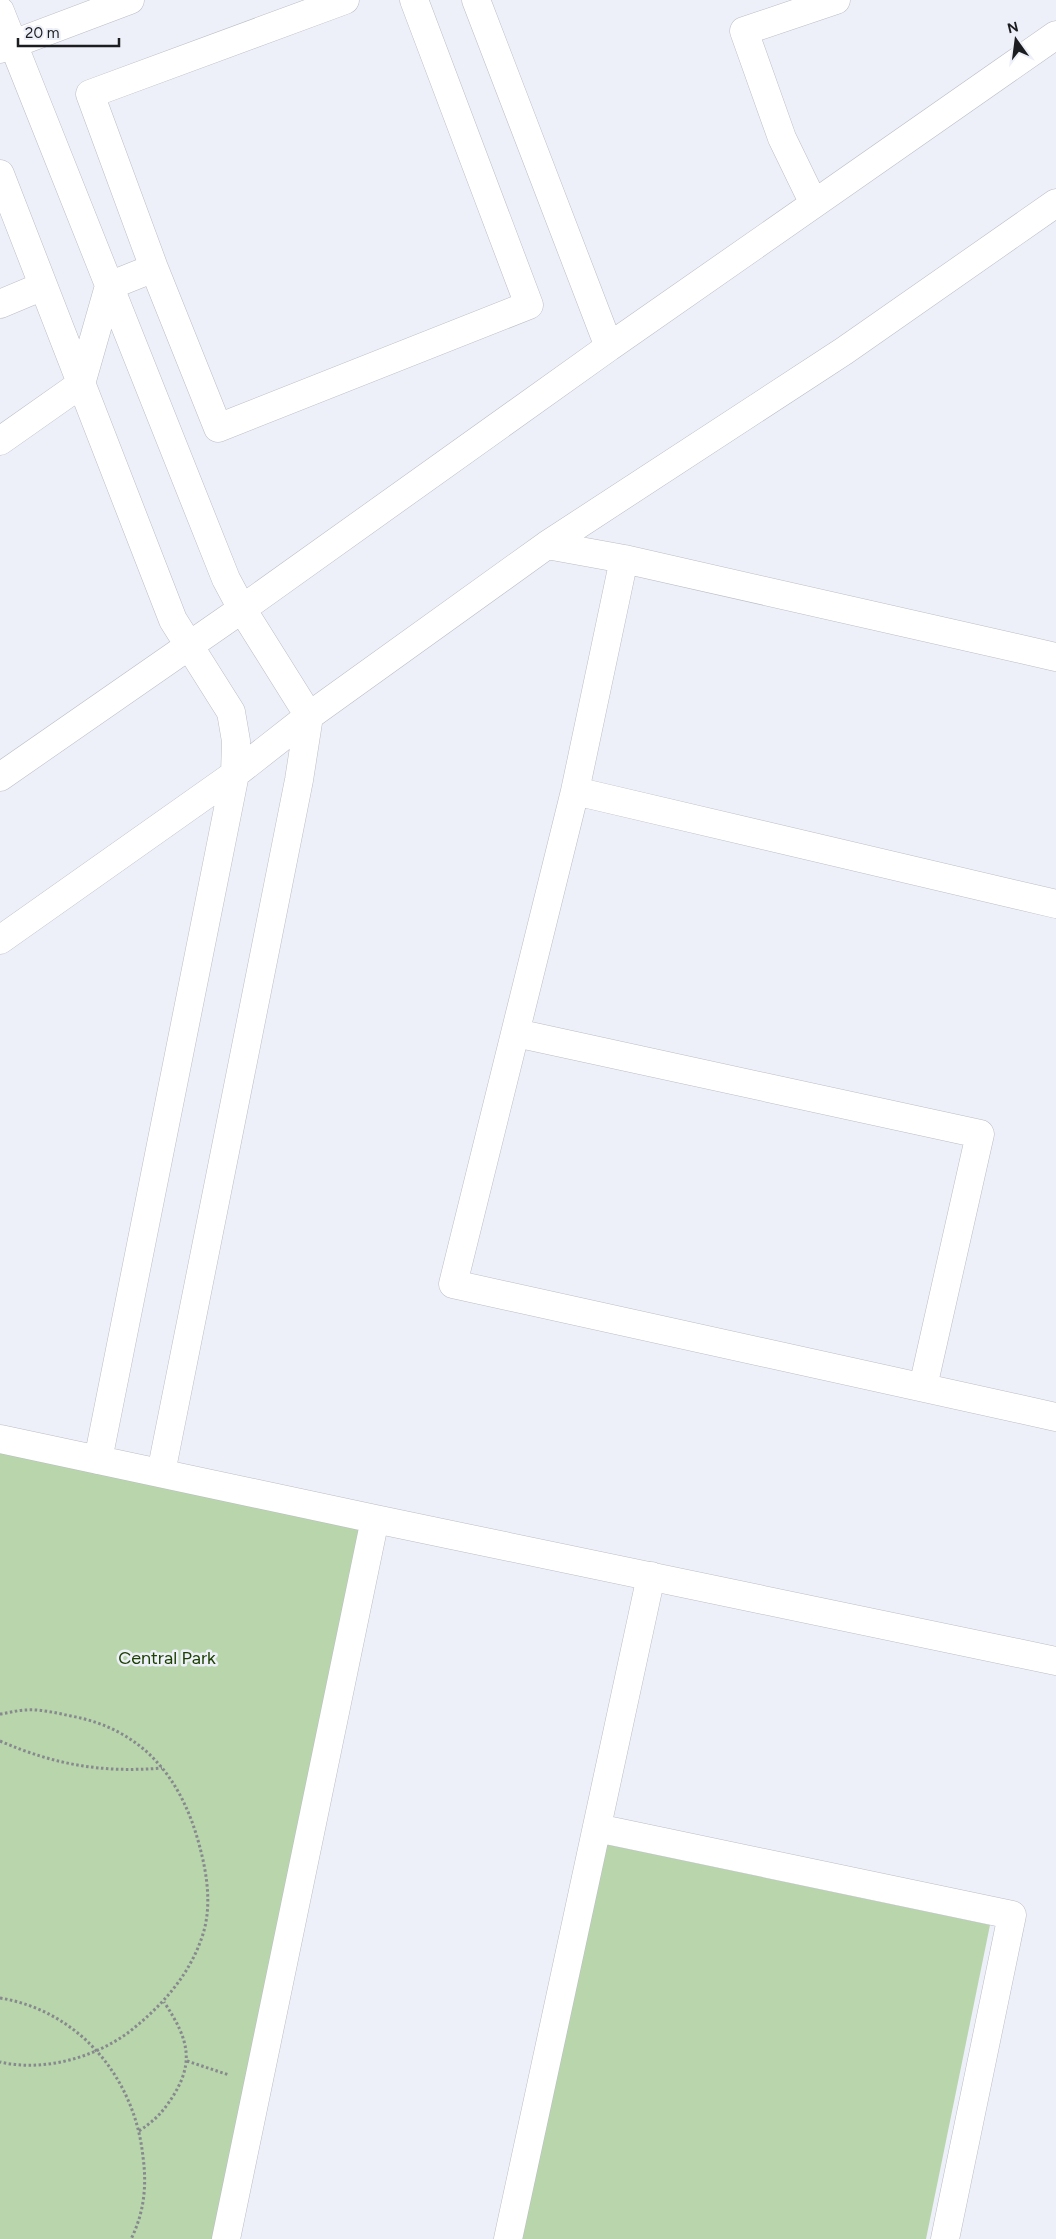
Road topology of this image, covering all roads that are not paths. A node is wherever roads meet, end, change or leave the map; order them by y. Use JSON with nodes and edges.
{"nodes":[{"id":1,"x":130,"y":0,"type":"edge"},
{"id":2,"x":345,"y":0,"type":"edge"},
{"id":3,"x":414,"y":0,"type":"edge"},
{"id":4,"x":476,"y":0,"type":"edge"},
{"id":5,"x":836,"y":0,"type":"edge"},
{"id":6,"x":0,"y":11,"type":"edge"},
{"id":7,"x":1056,"y":35,"type":"edge"},
{"id":8,"x":6,"y":46,"type":"edge"},
{"id":9,"x":0,"y":174,"type":"edge"},
{"id":10,"x":1056,"y":203,"type":"edge"},
{"id":11,"x":814,"y":204,"type":"junction"},
{"id":12,"x":154,"y":268,"type":"junction"},
{"id":13,"x":43,"y":286,"type":"junction"},
{"id":14,"x":109,"y":286,"type":"junction"},
{"id":15,"x":0,"y":304,"type":"edge"},
{"id":16,"x":609,"y":347,"type":"junction"},
{"id":17,"x":81,"y":384,"type":"junction"},
{"id":18,"x":0,"y":441,"type":"edge"},
{"id":19,"x":547,"y":545,"type":"junction"},
{"id":20,"x":624,"y":559,"type":"junction"},
{"id":21,"x":242,"y":609,"type":"junction"},
{"id":22,"x":189,"y":646,"type":"junction"},
{"id":23,"x":1056,"y":657,"type":"edge"},
{"id":24,"x":309,"y":716,"type":"junction"},
{"id":25,"x":235,"y":774,"type":"junction"},
{"id":26,"x":0,"y":777,"type":"edge"},
{"id":27,"x":575,"y":791,"type":"junction"},
{"id":28,"x":1056,"y":904,"type":"edge"},
{"id":29,"x":0,"y":940,"type":"edge"},
{"id":30,"x":516,"y":1033,"type":"junction"},
{"id":31,"x":923,"y":1387,"type":"junction"},
{"id":32,"x":1056,"y":1417,"type":"edge"},
{"id":33,"x":0,"y":1439,"type":"edge"},
{"id":34,"x":98,"y":1460,"type":"junction"},
{"id":35,"x":161,"y":1473,"type":"junction"},
{"id":36,"x":375,"y":1519,"type":"junction"},
{"id":37,"x":651,"y":1576,"type":"junction"},
{"id":38,"x":1056,"y":1661,"type":"edge"},
{"id":39,"x":597,"y":1828,"type":"junction"},
{"id":40,"x":226,"y":2239,"type":"edge"},
{"id":41,"x":508,"y":2239,"type":"edge"},
{"id":42,"x":945,"y":2239,"type":"edge"}],
"edges":[{"from":1,"to":8,"type":"street"},
{"from":2,"to":12,"type":"street"},
{"from":3,"to":12,"type":"street"},
{"from":4,"to":16,"type":"street"},
{"from":5,"to":11,"type":"street"},
{"from":6,"to":8,"type":"street"},
{"from":7,"to":11,"type":"street"},
{"from":8,"to":14,"type":"street"},
{"from":9,"to":13,"type":"street"},
{"from":10,"to":19,"type":"street"},
{"from":11,"to":16,"type":"street"},
{"from":12,"to":14,"type":"street"},
{"from":13,"to":15,"type":"street"},
{"from":13,"to":17,"type":"street"},
{"from":14,"to":17,"type":"street"},
{"from":14,"to":21,"type":"street"},
{"from":16,"to":21,"type":"street"},
{"from":17,"to":18,"type":"street"},
{"from":17,"to":22,"type":"street"},
{"from":19,"to":20,"type":"street"},
{"from":19,"to":24,"type":"street"},
{"from":20,"to":23,"type":"street"},
{"from":20,"to":27,"type":"street"},
{"from":21,"to":22,"type":"street"},
{"from":21,"to":24,"type":"street"},
{"from":22,"to":25,"type":"street"},
{"from":22,"to":26,"type":"street"},
{"from":24,"to":25,"type":"street"},
{"from":24,"to":35,"type":"street"},
{"from":25,"to":29,"type":"street"},
{"from":25,"to":34,"type":"street"},
{"from":27,"to":28,"type":"street"},
{"from":27,"to":30,"type":"street"},
{"from":30,"to":31,"type":"street"},
{"from":30,"to":31,"type":"street"},
{"from":31,"to":32,"type":"street"},
{"from":33,"to":34,"type":"street"},
{"from":34,"to":35,"type":"street"},
{"from":35,"to":36,"type":"street"},
{"from":36,"to":37,"type":"street"},
{"from":36,"to":40,"type":"street"},
{"from":37,"to":38,"type":"street"},
{"from":37,"to":39,"type":"street"},
{"from":39,"to":41,"type":"street"},
{"from":39,"to":42,"type":"street"}]}
